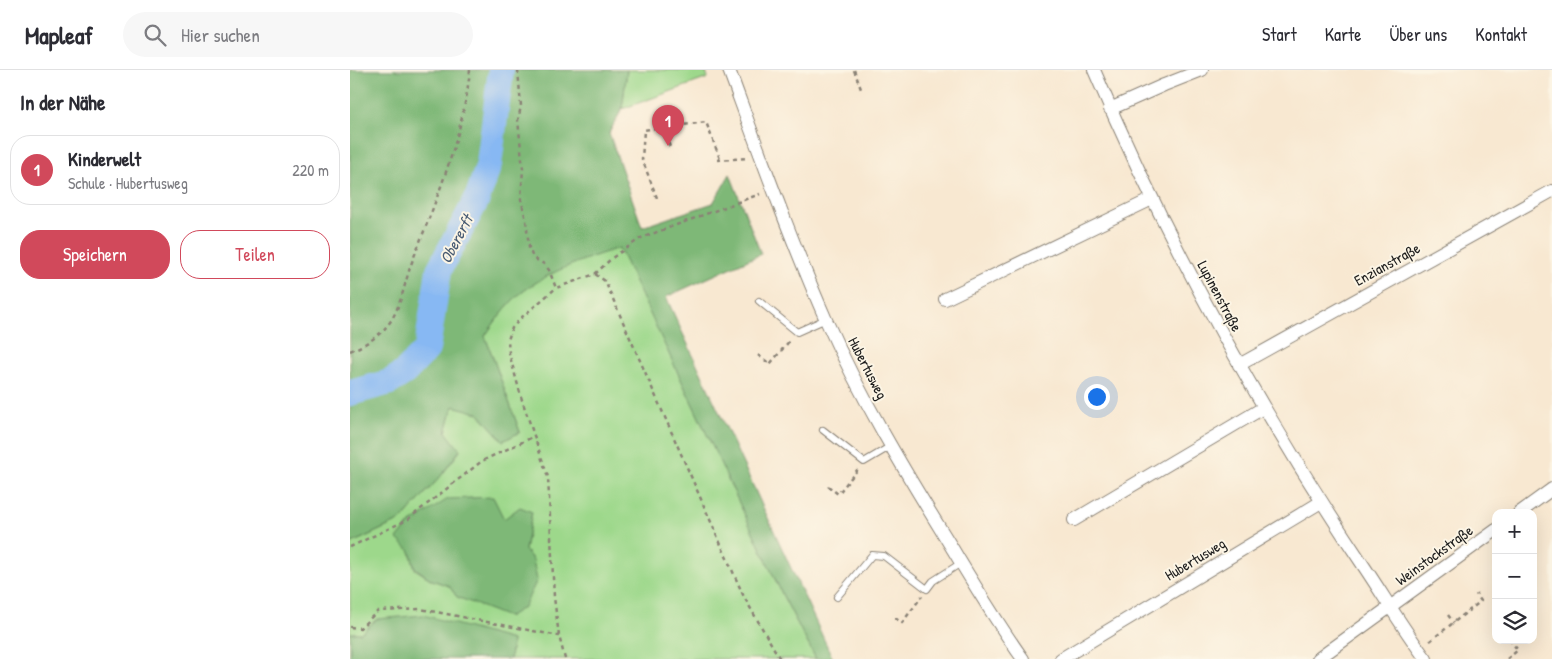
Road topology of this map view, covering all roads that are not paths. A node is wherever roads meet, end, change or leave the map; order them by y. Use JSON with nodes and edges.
{"nodes":[{"id":1,"x":729,"y":70,"type":"edge"},
{"id":2,"x":1094,"y":70,"type":"edge"},
{"id":3,"x":1202,"y":70,"type":"edge"},
{"id":4,"x":1110,"y":109,"type":"junction"},
{"id":5,"x":1552,"y":191,"type":"edge"},
{"id":6,"x":1152,"y":199,"type":"junction"},
{"id":7,"x":945,"y":299,"type":"dead end"},
{"id":8,"x":759,"y":301,"type":"dead end"},
{"id":9,"x":826,"y":319,"type":"junction"},
{"id":10,"x":1239,"y":365,"type":"junction"},
{"id":11,"x":1264,"y":408,"type":"junction"},
{"id":12,"x":823,"y":430,"type":"dead end"},
{"id":13,"x":891,"y":446,"type":"junction"},
{"id":14,"x":1552,"y":489,"type":"edge"},
{"id":15,"x":1321,"y":502,"type":"junction"},
{"id":16,"x":1524,"y":509,"type":"edge"},
{"id":17,"x":1074,"y":520,"type":"dead end"},
{"id":18,"x":1492,"y":533,"type":"edge"},
{"id":19,"x":961,"y":563,"type":"junction"},
{"id":20,"x":837,"y":597,"type":"dead end"},
{"id":21,"x":1391,"y":606,"type":"junction"},
{"id":22,"x":1422,"y":654,"type":"edge"},
{"id":23,"x":1023,"y":659,"type":"edge"},
{"id":24,"x":1061,"y":659,"type":"edge"},
{"id":25,"x":1318,"y":659,"type":"edge"}],
"edges":[{"from":1,"to":9,"type":"street","name":"Hubertusweg"},
{"from":2,"to":4,"type":"street","name":"Lupinenstraße"},
{"from":3,"to":4,"type":"street"},
{"from":4,"to":6,"type":"street","name":"Lupinenstraße"},
{"from":5,"to":10,"type":"street","name":"Enzianstraße"},
{"from":6,"to":7,"type":"street"},
{"from":6,"to":10,"type":"street","name":"Lupinenstraße"},
{"from":8,"to":9,"type":"lane"},
{"from":9,"to":13,"type":"street","name":"Hubertusweg"},
{"from":10,"to":11,"type":"street","name":"Lupinenstraße"},
{"from":11,"to":15,"type":"street","name":"Lupinenstraße"},
{"from":11,"to":17,"type":"street"},
{"from":12,"to":13,"type":"lane"},
{"from":13,"to":19,"type":"street","name":"Hubertusweg"},
{"from":14,"to":16,"type":"street"},
{"from":15,"to":21,"type":"street","name":"Lupinenstraße"},
{"from":15,"to":24,"type":"street","name":"Hubertusweg"},
{"from":18,"to":21,"type":"street","name":"Weinstockstraße"},
{"from":19,"to":20,"type":"lane"},
{"from":19,"to":23,"type":"street","name":"Hubertusweg"},
{"from":21,"to":22,"type":"street","name":"Lupinenstraße"},
{"from":21,"to":25,"type":"street"}]}
